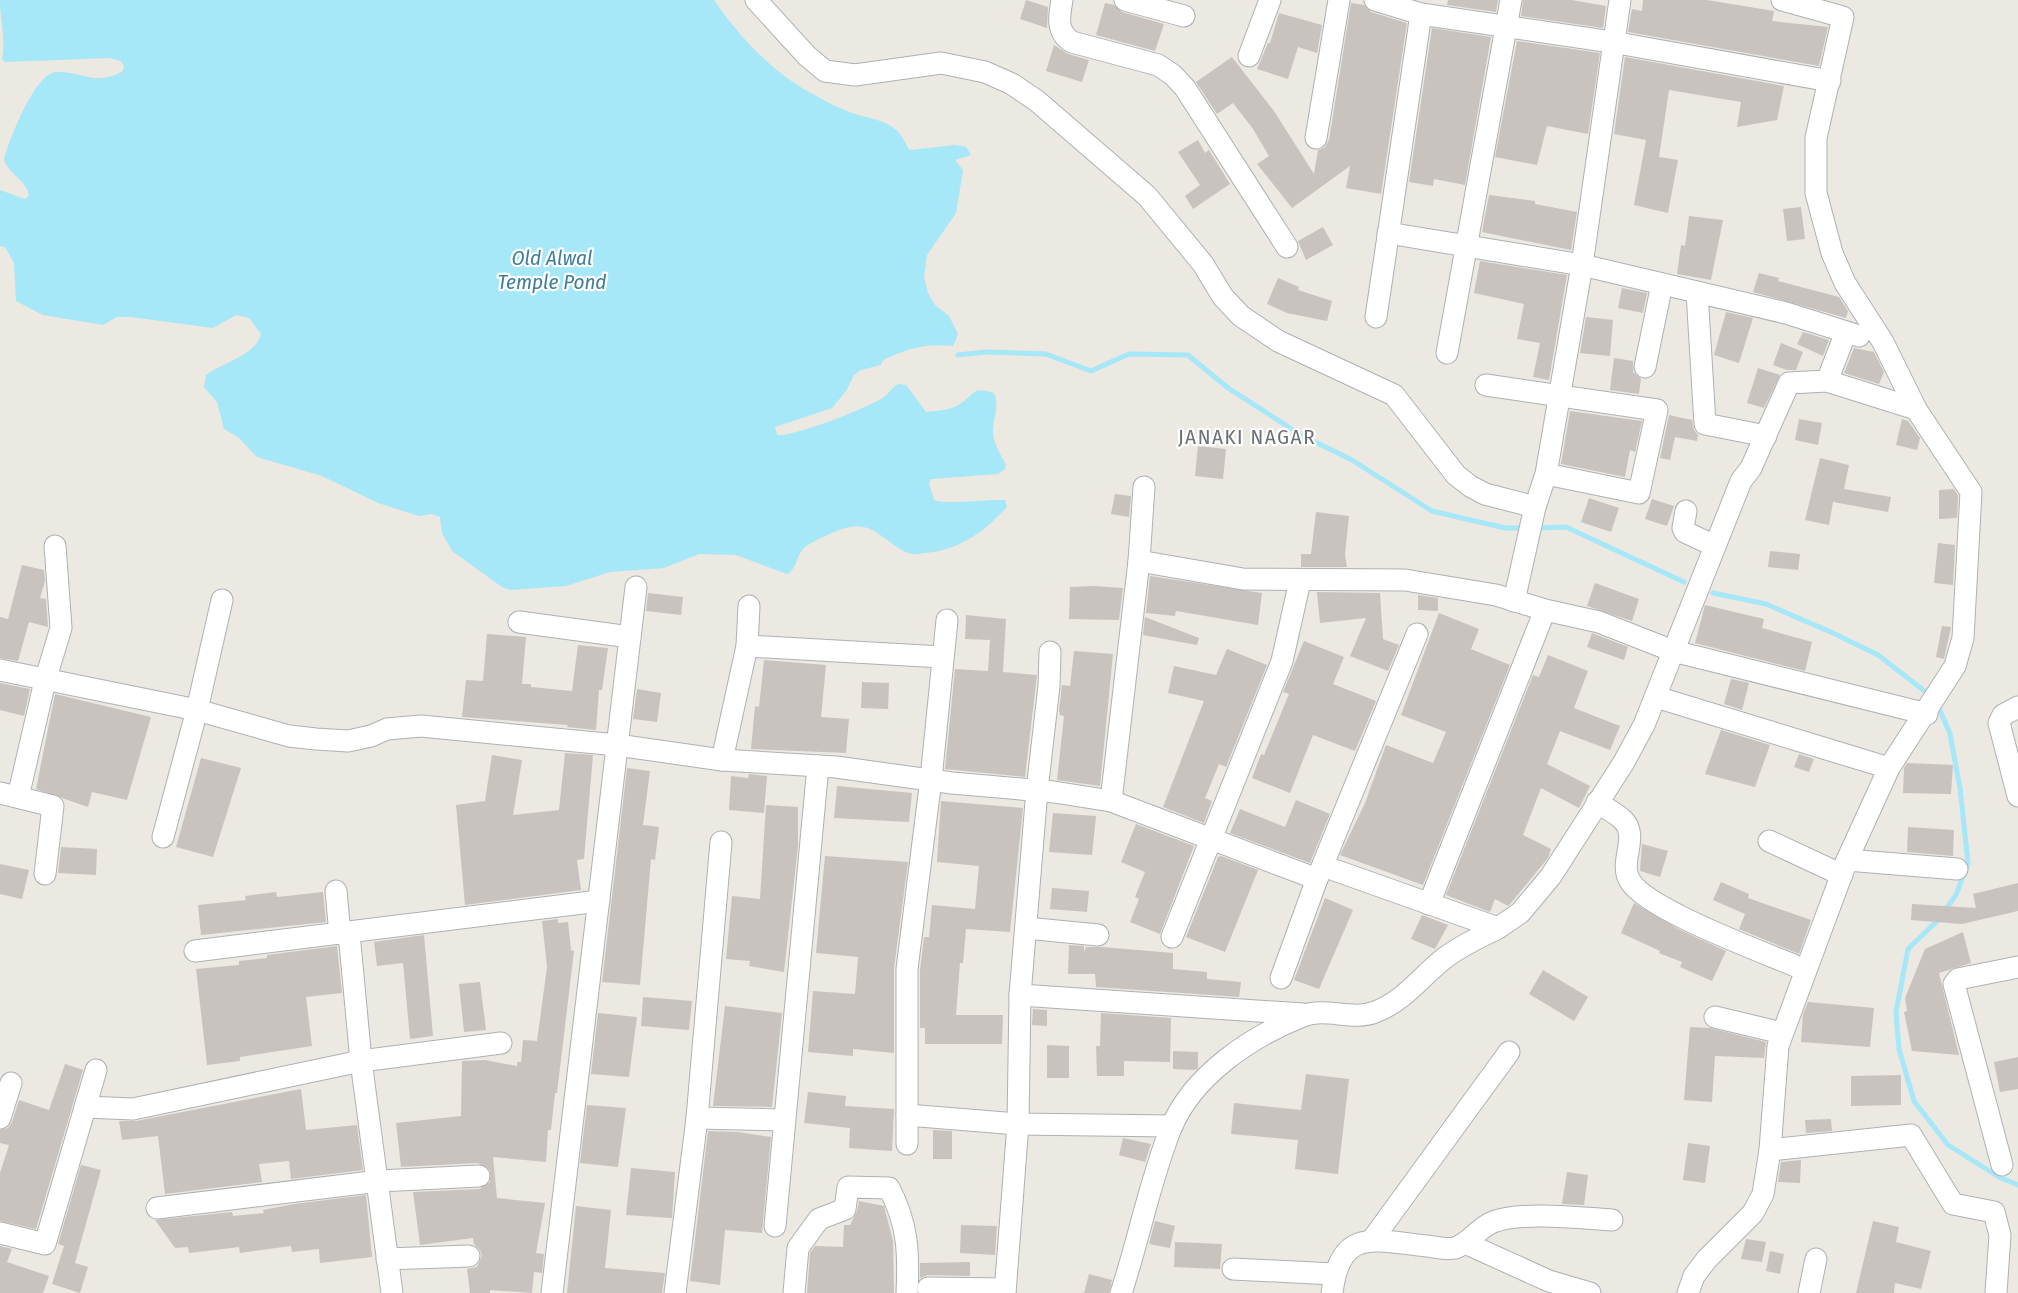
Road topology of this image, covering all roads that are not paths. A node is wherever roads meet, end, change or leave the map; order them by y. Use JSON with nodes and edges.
{"nodes":[{"id":1,"x":756,"y":0,"type":"edge"},
{"id":2,"x":1062,"y":0,"type":"edge"},
{"id":3,"x":1125,"y":0,"type":"edge"},
{"id":4,"x":1270,"y":0,"type":"edge"},
{"id":5,"x":1339,"y":0,"type":"edge"},
{"id":6,"x":1375,"y":0,"type":"edge"},
{"id":7,"x":1511,"y":0,"type":"edge"},
{"id":8,"x":1620,"y":0,"type":"edge"},
{"id":9,"x":1782,"y":0,"type":"edge"},
{"id":10,"x":1845,"y":8,"type":"edge"},
{"id":11,"x":1421,"y":14,"type":"junction"},
{"id":12,"x":1184,"y":16,"type":"dead end"},
{"id":13,"x":1508,"y":26,"type":"junction"},
{"id":14,"x":1611,"y":42,"type":"junction"},
{"id":15,"x":1249,"y":56,"type":"dead end"},
{"id":16,"x":1830,"y":81,"type":"junction"},
{"id":17,"x":1316,"y":138,"type":"dead end"},
{"id":18,"x":1388,"y":232,"type":"junction"},
{"id":19,"x":1467,"y":244,"type":"junction"},
{"id":20,"x":1287,"y":247,"type":"dead end"},
{"id":21,"x":1582,"y":265,"type":"junction"},
{"id":22,"x":1662,"y":284,"type":"junction"},
{"id":23,"x":1696,"y":292,"type":"junction"},
{"id":24,"x":1376,"y":316,"type":"dead end"},
{"id":25,"x":1846,"y":332,"type":"junction"},
{"id":26,"x":1883,"y":342,"type":"junction"},
{"id":27,"x":1447,"y":353,"type":"dead end"},
{"id":28,"x":1645,"y":367,"type":"dead end"},
{"id":29,"x":1827,"y":381,"type":"junction"},
{"id":30,"x":1486,"y":385,"type":"dead end"},
{"id":31,"x":1558,"y":395,"type":"junction"},
{"id":32,"x":1916,"y":409,"type":"junction"},
{"id":33,"x":1766,"y":436,"type":"junction"},
{"id":34,"x":1546,"y":474,"type":"junction"},
{"id":35,"x":1144,"y":487,"type":"dead end"},
{"id":36,"x":1686,"y":512,"type":"dead end"},
{"id":37,"x":1534,"y":514,"type":"junction"},
{"id":38,"x":55,"y":546,"type":"dead end"},
{"id":39,"x":1715,"y":546,"type":"junction"},
{"id":40,"x":1139,"y":561,"type":"junction"},
{"id":41,"x":1300,"y":581,"type":"junction"},
{"id":42,"x":636,"y":587,"type":"dead end"},
{"id":43,"x":222,"y":600,"type":"dead end"},
{"id":44,"x":1514,"y":601,"type":"junction"},
{"id":45,"x":749,"y":606,"type":"dead end"},
{"id":46,"x":1545,"y":610,"type":"junction"},
{"id":47,"x":947,"y":620,"type":"dead end"},
{"id":48,"x":519,"y":622,"type":"dead end"},
{"id":49,"x":1417,"y":634,"type":"dead end"},
{"id":50,"x":630,"y":637,"type":"junction"},
{"id":51,"x":747,"y":646,"type":"junction"},
{"id":52,"x":1673,"y":651,"type":"junction"},
{"id":53,"x":1050,"y":652,"type":"dead end"},
{"id":54,"x":942,"y":657,"type":"junction"},
{"id":55,"x":0,"y":670,"type":"edge"},
{"id":56,"x":45,"y":681,"type":"junction"},
{"id":57,"x":1656,"y":697,"type":"junction"},
{"id":58,"x":2018,"y":707,"type":"edge"},
{"id":59,"x":197,"y":710,"type":"junction"},
{"id":60,"x":1927,"y":714,"type":"junction"},
{"id":61,"x":617,"y":745,"type":"junction"},
{"id":62,"x":722,"y":760,"type":"junction"},
{"id":63,"x":818,"y":765,"type":"junction"},
{"id":64,"x":1889,"y":768,"type":"junction"},
{"id":65,"x":931,"y":779,"type":"junction"},
{"id":66,"x":1037,"y":790,"type":"junction"},
{"id":67,"x":9,"y":795,"type":"edge"},
{"id":68,"x":2018,"y":796,"type":"edge"},
{"id":69,"x":1111,"y":801,"type":"junction"},
{"id":70,"x":1597,"y":802,"type":"junction"},
{"id":71,"x":163,"y":837,"type":"dead end"},
{"id":72,"x":1211,"y":839,"type":"junction"},
{"id":73,"x":1768,"y":841,"type":"dead end"},
{"id":74,"x":721,"y":842,"type":"dead end"},
{"id":75,"x":1844,"y":867,"type":"junction"},
{"id":76,"x":1957,"y":869,"type":"dead end"},
{"id":77,"x":1320,"y":872,"type":"junction"},
{"id":78,"x":45,"y":874,"type":"dead end"},
{"id":79,"x":336,"y":891,"type":"dead end"},
{"id":80,"x":599,"y":901,"type":"junction"},
{"id":81,"x":1429,"y":904,"type":"junction"},
{"id":82,"x":1026,"y":928,"type":"junction"},
{"id":83,"x":1498,"y":928,"type":"junction"},
{"id":84,"x":344,"y":933,"type":"junction"},
{"id":85,"x":1098,"y":935,"type":"dead end"},
{"id":86,"x":1172,"y":938,"type":"dead end"},
{"id":87,"x":195,"y":951,"type":"dead end"},
{"id":88,"x":2018,"y":967,"type":"edge"},
{"id":89,"x":1805,"y":970,"type":"junction"},
{"id":90,"x":1281,"y":978,"type":"dead end"},
{"id":91,"x":1020,"y":995,"type":"junction"},
{"id":92,"x":1307,"y":1014,"type":"junction"},
{"id":93,"x":1716,"y":1017,"type":"dead end"},
{"id":94,"x":1782,"y":1033,"type":"junction"},
{"id":95,"x":501,"y":1043,"type":"dead end"},
{"id":96,"x":1509,"y":1053,"type":"dead end"},
{"id":97,"x":361,"y":1061,"type":"junction"},
{"id":98,"x":96,"y":1070,"type":"dead end"},
{"id":99,"x":11,"y":1083,"type":"dead end"},
{"id":100,"x":85,"y":1107,"type":"junction"},
{"id":101,"x":907,"y":1115,"type":"junction"},
{"id":102,"x":0,"y":1118,"type":"edge"},
{"id":103,"x":697,"y":1118,"type":"junction"},
{"id":104,"x":783,"y":1120,"type":"junction"},
{"id":105,"x":1018,"y":1124,"type":"junction"},
{"id":106,"x":1172,"y":1126,"type":"junction"},
{"id":107,"x":907,"y":1144,"type":"dead end"},
{"id":108,"x":1770,"y":1150,"type":"junction"},
{"id":109,"x":2002,"y":1165,"type":"dead end"},
{"id":110,"x":479,"y":1176,"type":"dead end"},
{"id":111,"x":379,"y":1181,"type":"junction"},
{"id":112,"x":157,"y":1208,"type":"dead end"},
{"id":113,"x":1612,"y":1220,"type":"dead end"},
{"id":114,"x":775,"y":1226,"type":"dead end"},
{"id":115,"x":0,"y":1233,"type":"edge"},
{"id":116,"x":1372,"y":1240,"type":"junction"},
{"id":117,"x":1466,"y":1243,"type":"junction"},
{"id":118,"x":469,"y":1256,"type":"dead end"},
{"id":119,"x":387,"y":1259,"type":"junction"},
{"id":120,"x":1816,"y":1259,"type":"dead end"},
{"id":121,"x":1233,"y":1269,"type":"dead end"},
{"id":122,"x":1333,"y":1284,"type":"edge"},
{"id":123,"x":928,"y":1287,"type":"dead end"},
{"id":124,"x":1005,"y":1291,"type":"edge"},
{"id":125,"x":392,"y":1293,"type":"edge"},
{"id":126,"x":552,"y":1293,"type":"edge"},
{"id":127,"x":675,"y":1293,"type":"edge"},
{"id":128,"x":794,"y":1293,"type":"edge"},
{"id":129,"x":907,"y":1293,"type":"edge"},
{"id":130,"x":1121,"y":1293,"type":"edge"},
{"id":131,"x":1590,"y":1293,"type":"edge"},
{"id":132,"x":1688,"y":1293,"type":"edge"},
{"id":133,"x":1809,"y":1293,"type":"edge"},
{"id":134,"x":1996,"y":1293,"type":"edge"}],
"edges":[{"from":1,"to":37,"type":"street"},
{"from":2,"to":20,"type":"street"},
{"from":3,"to":12,"type":"street"},
{"from":4,"to":15,"type":"street"},
{"from":5,"to":17,"type":"street"},
{"from":6,"to":11,"type":"street"},
{"from":7,"to":13,"type":"street"},
{"from":8,"to":14,"type":"street"},
{"from":9,"to":10,"type":"street"},
{"from":10,"to":16,"type":"street"},
{"from":11,"to":13,"type":"street"},
{"from":11,"to":18,"type":"street"},
{"from":13,"to":14,"type":"street"},
{"from":13,"to":19,"type":"street"},
{"from":14,"to":16,"type":"street"},
{"from":14,"to":21,"type":"street"},
{"from":16,"to":26,"type":"street"},
{"from":18,"to":19,"type":"street"},
{"from":18,"to":24,"type":"street"},
{"from":19,"to":21,"type":"street"},
{"from":19,"to":27,"type":"street"},
{"from":21,"to":22,"type":"street"},
{"from":21,"to":31,"type":"street"},
{"from":22,"to":23,"type":"street"},
{"from":22,"to":28,"type":"street"},
{"from":23,"to":25,"type":"street"},
{"from":23,"to":33,"type":"street"},
{"from":25,"to":26,"type":"street"},
{"from":25,"to":29,"type":"street"},
{"from":26,"to":32,"type":"street"},
{"from":29,"to":32,"type":"street"},
{"from":29,"to":33,"type":"street"},
{"from":30,"to":31,"type":"street"},
{"from":31,"to":34,"type":"street"},
{"from":31,"to":34,"type":"street"},
{"from":32,"to":60,"type":"street"},
{"from":33,"to":39,"type":"street"},
{"from":34,"to":37,"type":"street"},
{"from":35,"to":40,"type":"street"},
{"from":36,"to":39,"type":"street"},
{"from":37,"to":44,"type":"street"},
{"from":38,"to":56,"type":"street"},
{"from":39,"to":52,"type":"street"},
{"from":40,"to":41,"type":"street"},
{"from":40,"to":69,"type":"street"},
{"from":41,"to":44,"type":"street"},
{"from":41,"to":72,"type":"street"},
{"from":42,"to":50,"type":"street"},
{"from":43,"to":59,"type":"street"},
{"from":44,"to":46,"type":"street"},
{"from":45,"to":51,"type":"street"},
{"from":46,"to":52,"type":"street"},
{"from":46,"to":81,"type":"street"},
{"from":47,"to":54,"type":"street"},
{"from":48,"to":50,"type":"street"},
{"from":49,"to":77,"type":"street"},
{"from":50,"to":61,"type":"street"},
{"from":51,"to":54,"type":"street"},
{"from":51,"to":62,"type":"street"},
{"from":52,"to":57,"type":"street"},
{"from":52,"to":60,"type":"street"},
{"from":53,"to":66,"type":"street"},
{"from":54,"to":65,"type":"street"},
{"from":55,"to":56,"type":"street"},
{"from":56,"to":59,"type":"street"},
{"from":56,"to":67,"type":"street"},
{"from":57,"to":64,"type":"street"},
{"from":57,"to":70,"type":"street"},
{"from":58,"to":68,"type":"street"},
{"from":59,"to":61,"type":"street"},
{"from":59,"to":71,"type":"street"},
{"from":60,"to":64,"type":"street"},
{"from":61,"to":62,"type":"street"},
{"from":61,"to":80,"type":"street"},
{"from":62,"to":63,"type":"street"},
{"from":63,"to":65,"type":"street"},
{"from":63,"to":104,"type":"street"},
{"from":64,"to":75,"type":"street"},
{"from":65,"to":66,"type":"street"},
{"from":65,"to":101,"type":"street"},
{"from":66,"to":69,"type":"street"},
{"from":66,"to":82,"type":"street"},
{"from":67,"to":78,"type":"street"},
{"from":69,"to":72,"type":"street"},
{"from":70,"to":83,"type":"street"},
{"from":70,"to":89,"type":"street"},
{"from":72,"to":77,"type":"street"},
{"from":72,"to":86,"type":"street"},
{"from":73,"to":75,"type":"street"},
{"from":74,"to":103,"type":"street"},
{"from":75,"to":76,"type":"street"},
{"from":75,"to":89,"type":"street"},
{"from":77,"to":81,"type":"street"},
{"from":77,"to":90,"type":"street"},
{"from":79,"to":84,"type":"street"},
{"from":80,"to":84,"type":"street"},
{"from":80,"to":126,"type":"street"},
{"from":81,"to":83,"type":"street"},
{"from":82,"to":85,"type":"street"},
{"from":82,"to":91,"type":"street"},
{"from":83,"to":92,"type":"street"},
{"from":84,"to":87,"type":"street"},
{"from":84,"to":97,"type":"street"},
{"from":88,"to":109,"type":"street"},
{"from":89,"to":94,"type":"street"},
{"from":91,"to":92,"type":"street"},
{"from":91,"to":105,"type":"street"},
{"from":92,"to":106,"type":"street"},
{"from":93,"to":94,"type":"street"},
{"from":94,"to":108,"type":"street"},
{"from":95,"to":97,"type":"street"},
{"from":96,"to":116,"type":"street"},
{"from":97,"to":100,"type":"street"},
{"from":97,"to":111,"type":"street"},
{"from":98,"to":100,"type":"street"},
{"from":99,"to":102,"type":"street"},
{"from":100,"to":115,"type":"street"},
{"from":101,"to":105,"type":"street"},
{"from":101,"to":107,"type":"street"},
{"from":103,"to":104,"type":"street"},
{"from":103,"to":127,"type":"street"},
{"from":104,"to":114,"type":"street"},
{"from":105,"to":106,"type":"street"},
{"from":105,"to":124,"type":"street"},
{"from":106,"to":130,"type":"street"},
{"from":108,"to":132,"type":"street"},
{"from":108,"to":134,"type":"street"},
{"from":110,"to":111,"type":"street"},
{"from":111,"to":112,"type":"street"},
{"from":111,"to":119,"type":"street"},
{"from":113,"to":117,"type":"street"},
{"from":116,"to":117,"type":"street"},
{"from":116,"to":122,"type":"street"},
{"from":117,"to":131,"type":"street"},
{"from":118,"to":119,"type":"street"},
{"from":119,"to":125,"type":"street"},
{"from":120,"to":133,"type":"street"},
{"from":121,"to":122,"type":"street"},
{"from":123,"to":124,"type":"street"},
{"from":128,"to":129,"type":"street"}]}
